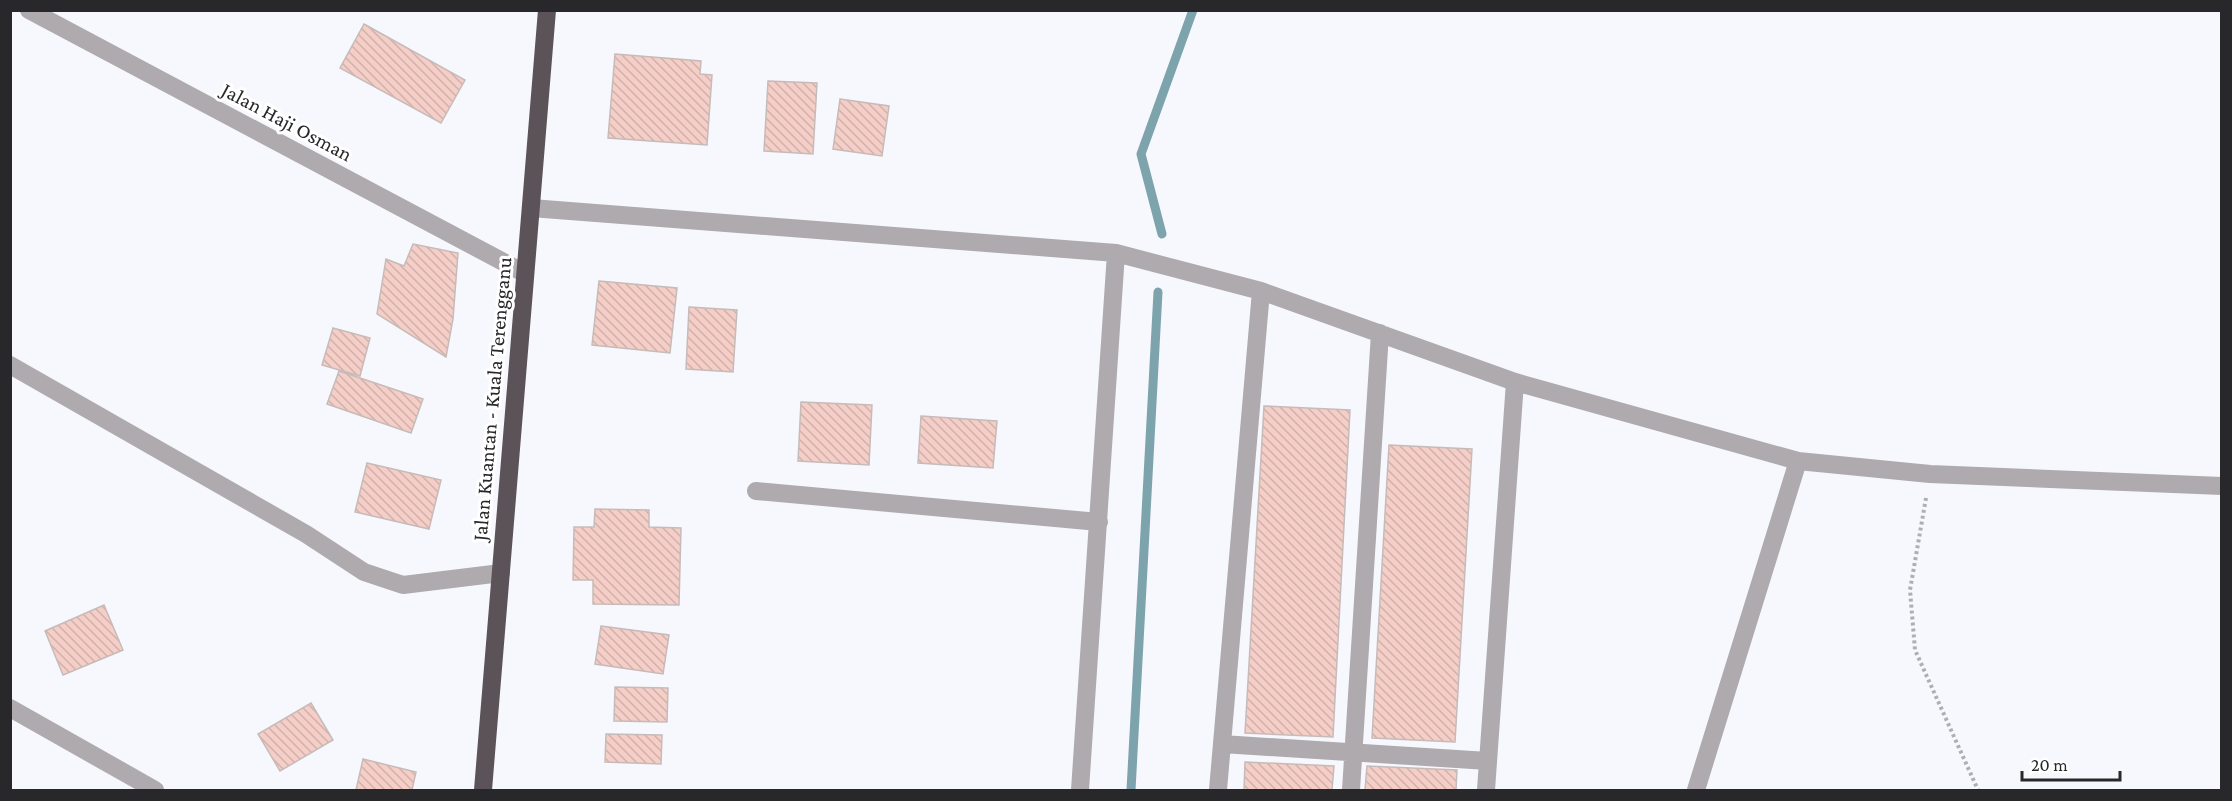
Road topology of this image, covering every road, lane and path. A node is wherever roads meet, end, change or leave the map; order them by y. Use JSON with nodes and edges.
{"nodes":[{"id":1,"x":29,"y":10,"type":"edge"},
{"id":2,"x":547,"y":10,"type":"edge"},
{"id":3,"x":531,"y":208,"type":"junction"},
{"id":4,"x":1116,"y":253,"type":"junction"},
{"id":5,"x":524,"y":273,"type":"junction"},
{"id":6,"x":1261,"y":291,"type":"junction"},
{"id":7,"x":1380,"y":333,"type":"junction"},
{"id":8,"x":10,"y":365,"type":"edge"},
{"id":9,"x":1515,"y":382,"type":"junction"},
{"id":10,"x":1798,"y":461,"type":"junction"},
{"id":11,"x":1930,"y":474,"type":"junction"},
{"id":12,"x":2222,"y":486,"type":"edge"},
{"id":13,"x":756,"y":491,"type":"dead end"},
{"id":14,"x":1099,"y":522,"type":"junction"},
{"id":15,"x":501,"y":573,"type":"junction"},
{"id":16,"x":10,"y":708,"type":"edge"},
{"id":17,"x":1222,"y":744,"type":"junction"},
{"id":18,"x":1354,"y":752,"type":"junction"},
{"id":19,"x":1488,"y":761,"type":"junction"},
{"id":20,"x":155,"y":790,"type":"edge"},
{"id":21,"x":483,"y":790,"type":"edge"},
{"id":22,"x":1080,"y":790,"type":"edge"},
{"id":23,"x":1218,"y":790,"type":"edge"},
{"id":24,"x":1351,"y":790,"type":"edge"},
{"id":25,"x":1486,"y":790,"type":"edge"},
{"id":26,"x":1696,"y":790,"type":"edge"},
{"id":27,"x":1978,"y":790,"type":"edge"}],
"edges":[{"from":1,"to":5,"type":"street","name":"Jalan Haji Osman"},
{"from":2,"to":3,"type":"highway","name":"Jalan Kuantan - Kuala Terengganu"},
{"from":3,"to":4,"type":"street"},
{"from":3,"to":5,"type":"highway","name":"Jalan Kuantan - Kuala Terengganu"},
{"from":4,"to":6,"type":"street"},
{"from":4,"to":14,"type":"street"},
{"from":5,"to":15,"type":"highway","name":"Jalan Kuantan - Kuala Terengganu"},
{"from":6,"to":7,"type":"street"},
{"from":6,"to":17,"type":"street"},
{"from":7,"to":9,"type":"street"},
{"from":7,"to":18,"type":"street"},
{"from":8,"to":15,"type":"street"},
{"from":9,"to":10,"type":"street"},
{"from":9,"to":19,"type":"street"},
{"from":10,"to":11,"type":"street"},
{"from":10,"to":26,"type":"street"},
{"from":11,"to":12,"type":"street"},
{"from":11,"to":27,"type":"path"},
{"from":13,"to":14,"type":"street"},
{"from":14,"to":22,"type":"street"},
{"from":15,"to":21,"type":"highway","name":"Jalan Kuantan - Kuala Terengganu"},
{"from":16,"to":20,"type":"street"},
{"from":17,"to":18,"type":"street"},
{"from":17,"to":23,"type":"street"},
{"from":18,"to":19,"type":"street"},
{"from":18,"to":24,"type":"street"},
{"from":19,"to":25,"type":"street"}]}
